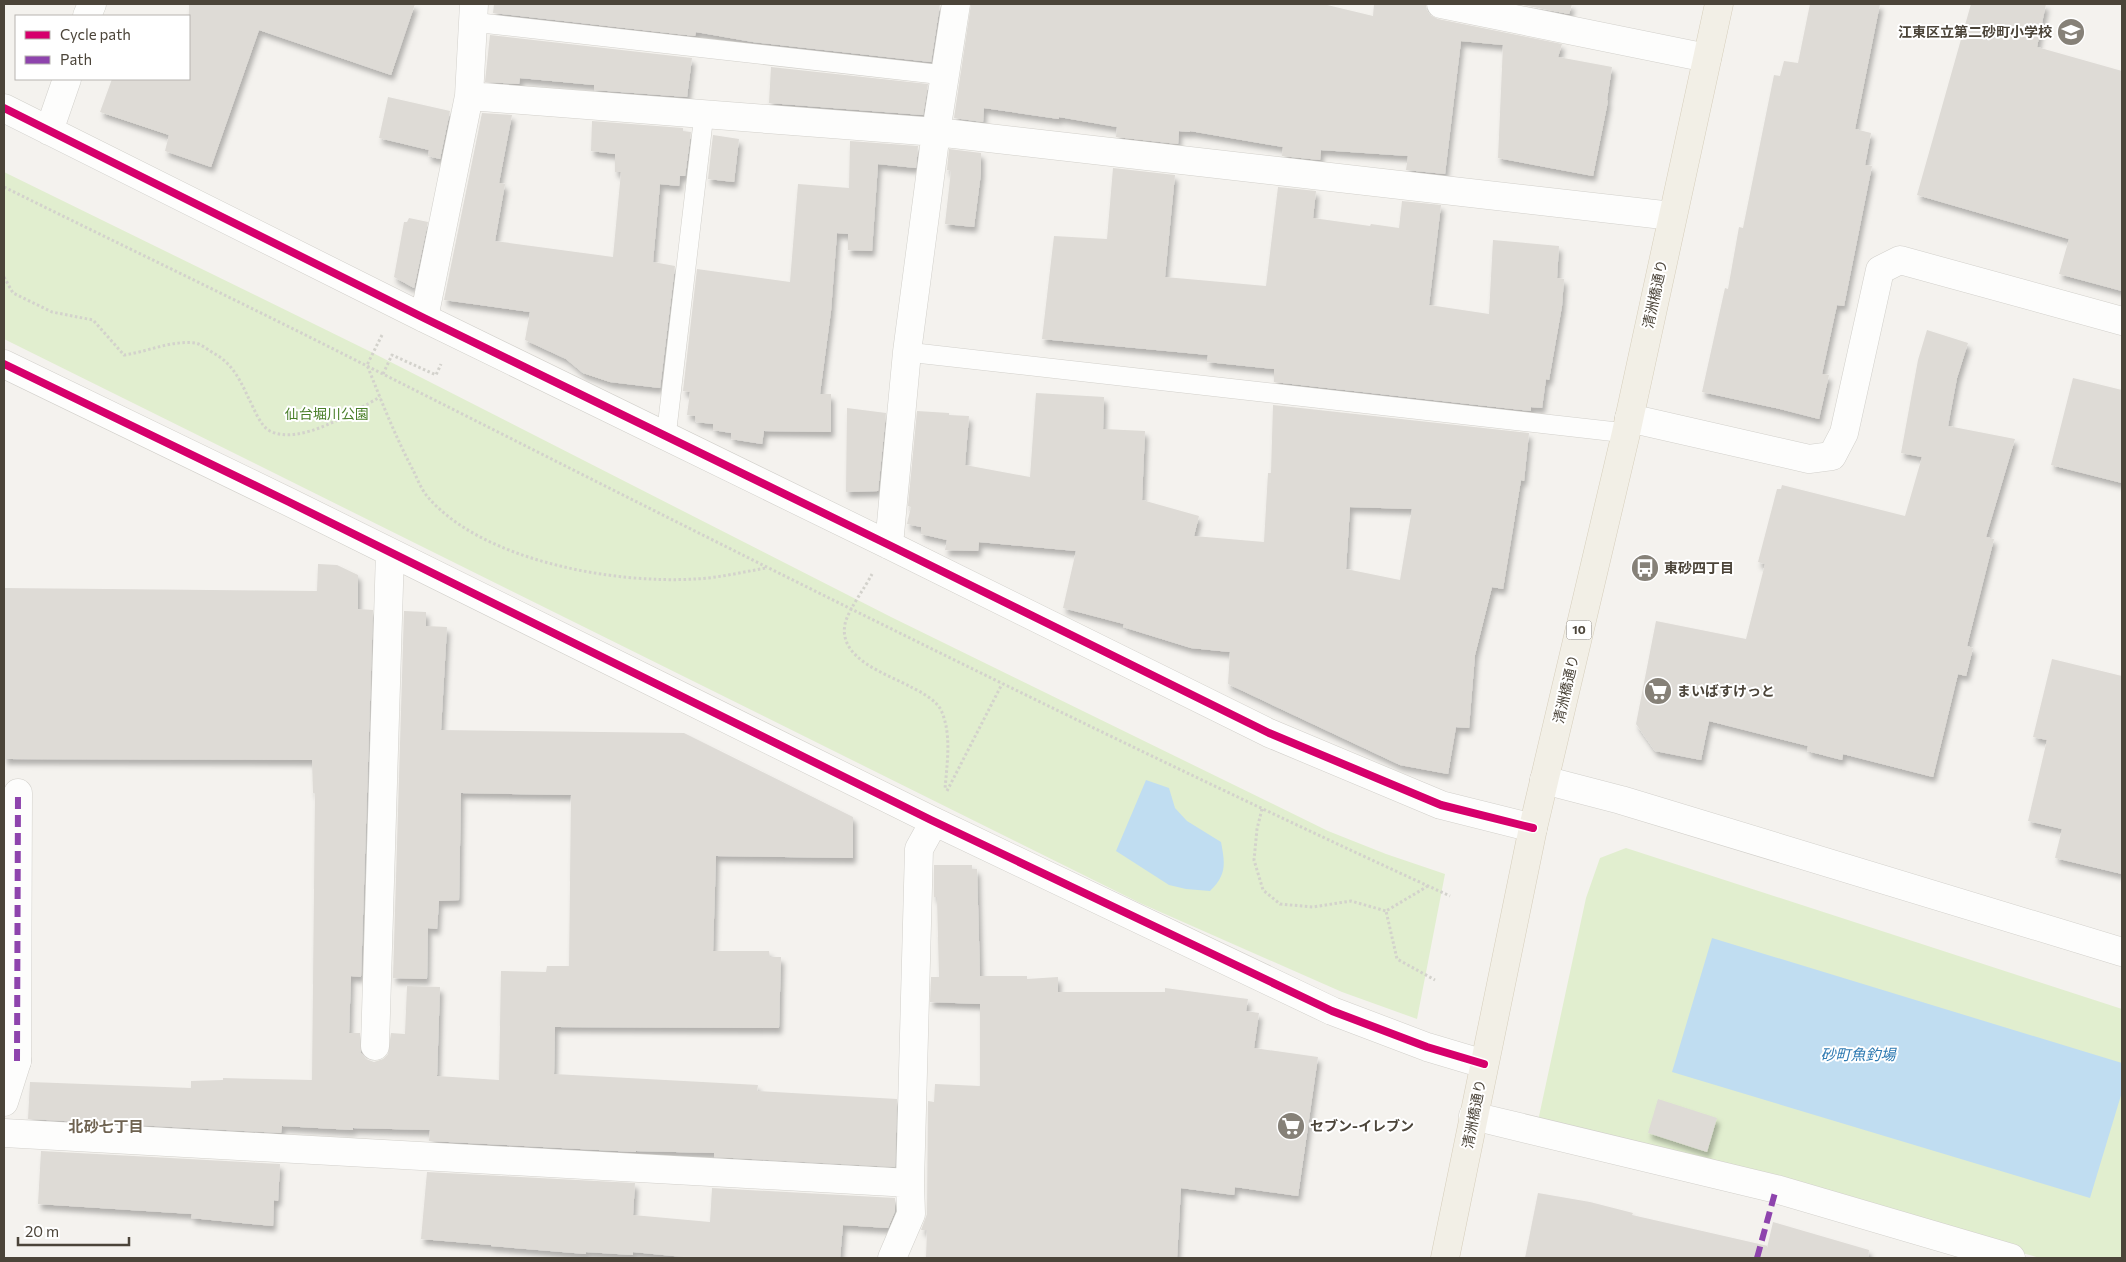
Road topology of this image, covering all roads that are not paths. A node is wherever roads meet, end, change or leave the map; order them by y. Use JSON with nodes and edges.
{"nodes":[{"id":1,"x":956,"y":4,"type":"edge"},
{"id":2,"x":1441,"y":4,"type":"edge"},
{"id":3,"x":1719,"y":4,"type":"edge"},
{"id":4,"x":473,"y":13,"type":"edge"},
{"id":5,"x":1707,"y":58,"type":"junction"},
{"id":6,"x":944,"y":75,"type":"junction"},
{"id":7,"x":67,"y":80,"type":"edge"},
{"id":8,"x":469,"y":96,"type":"junction"},
{"id":9,"x":4,"y":108,"type":"edge"},
{"id":10,"x":704,"y":114,"type":"junction"},
{"id":11,"x":49,"y":131,"type":"junction"},
{"id":12,"x":936,"y":132,"type":"junction"},
{"id":13,"x":1672,"y":216,"type":"junction"},
{"id":14,"x":424,"y":318,"type":"junction"},
{"id":15,"x":2122,"y":321,"type":"edge"},
{"id":16,"x":907,"y":352,"type":"junction"},
{"id":17,"x":4,"y":364,"type":"edge"},
{"id":18,"x":1627,"y":426,"type":"junction"},
{"id":19,"x":666,"y":437,"type":"junction"},
{"id":20,"x":890,"y":545,"type":"junction"},
{"id":21,"x":390,"y":552,"type":"junction"},
{"id":22,"x":1544,"y":780,"type":"junction"},
{"id":23,"x":18,"y":793,"type":"dead end"},
{"id":24,"x":934,"y":822,"type":"junction"},
{"id":25,"x":1533,"y":828,"type":"junction"},
{"id":26,"x":2122,"y":952,"type":"edge"},
{"id":27,"x":375,"y":1046,"type":"dead end"},
{"id":28,"x":1484,"y":1064,"type":"junction"},
{"id":29,"x":4,"y":1102,"type":"edge"},
{"id":30,"x":1473,"y":1116,"type":"junction"},
{"id":31,"x":4,"y":1133,"type":"edge"},
{"id":32,"x":910,"y":1183,"type":"junction"},
{"id":33,"x":892,"y":1258,"type":"edge"},
{"id":34,"x":1445,"y":1258,"type":"edge"},
{"id":35,"x":2012,"y":1258,"type":"edge"}],
"edges":[{"from":1,"to":6,"type":"street"},
{"from":2,"to":5,"type":"street"},
{"from":3,"to":5,"type":"main road","name":"清洲橋通り","number":"10"},
{"from":4,"to":6,"type":"lane"},
{"from":4,"to":8,"type":"street"},
{"from":5,"to":13,"type":"main road","name":"清洲橋通り","number":"10"},
{"from":6,"to":12,"type":"street"},
{"from":7,"to":11,"type":"street"},
{"from":8,"to":10,"type":"street"},
{"from":8,"to":14,"type":"street"},
{"from":9,"to":11,"type":"street"},
{"from":10,"to":12,"type":"street"},
{"from":10,"to":19,"type":"lane"},
{"from":11,"to":14,"type":"street"},
{"from":12,"to":13,"type":"street"},
{"from":12,"to":16,"type":"street"},
{"from":13,"to":18,"type":"main road","name":"清洲橋通り","number":"10"},
{"from":14,"to":19,"type":"street"},
{"from":15,"to":18,"type":"street"},
{"from":16,"to":18,"type":"lane"},
{"from":16,"to":20,"type":"street"},
{"from":17,"to":21,"type":"street"},
{"from":18,"to":22,"type":"main road","name":"清洲橋通り","number":"10"},
{"from":19,"to":20,"type":"street"},
{"from":20,"to":25,"type":"street"},
{"from":21,"to":24,"type":"street"},
{"from":21,"to":27,"type":"street"},
{"from":22,"to":25,"type":"main road","name":"清洲橋通り","number":"10"},
{"from":22,"to":26,"type":"street"},
{"from":23,"to":29,"type":"street"},
{"from":24,"to":28,"type":"street"},
{"from":24,"to":32,"type":"street"},
{"from":25,"to":28,"type":"main road","name":"清洲橋通り","number":"10"},
{"from":28,"to":30,"type":"main road","name":"清洲橋通り","number":"10"},
{"from":30,"to":34,"type":"main road","name":"清洲橋通り","number":"10"},
{"from":30,"to":35,"type":"street"},
{"from":31,"to":32,"type":"street"},
{"from":32,"to":33,"type":"street"}]}
